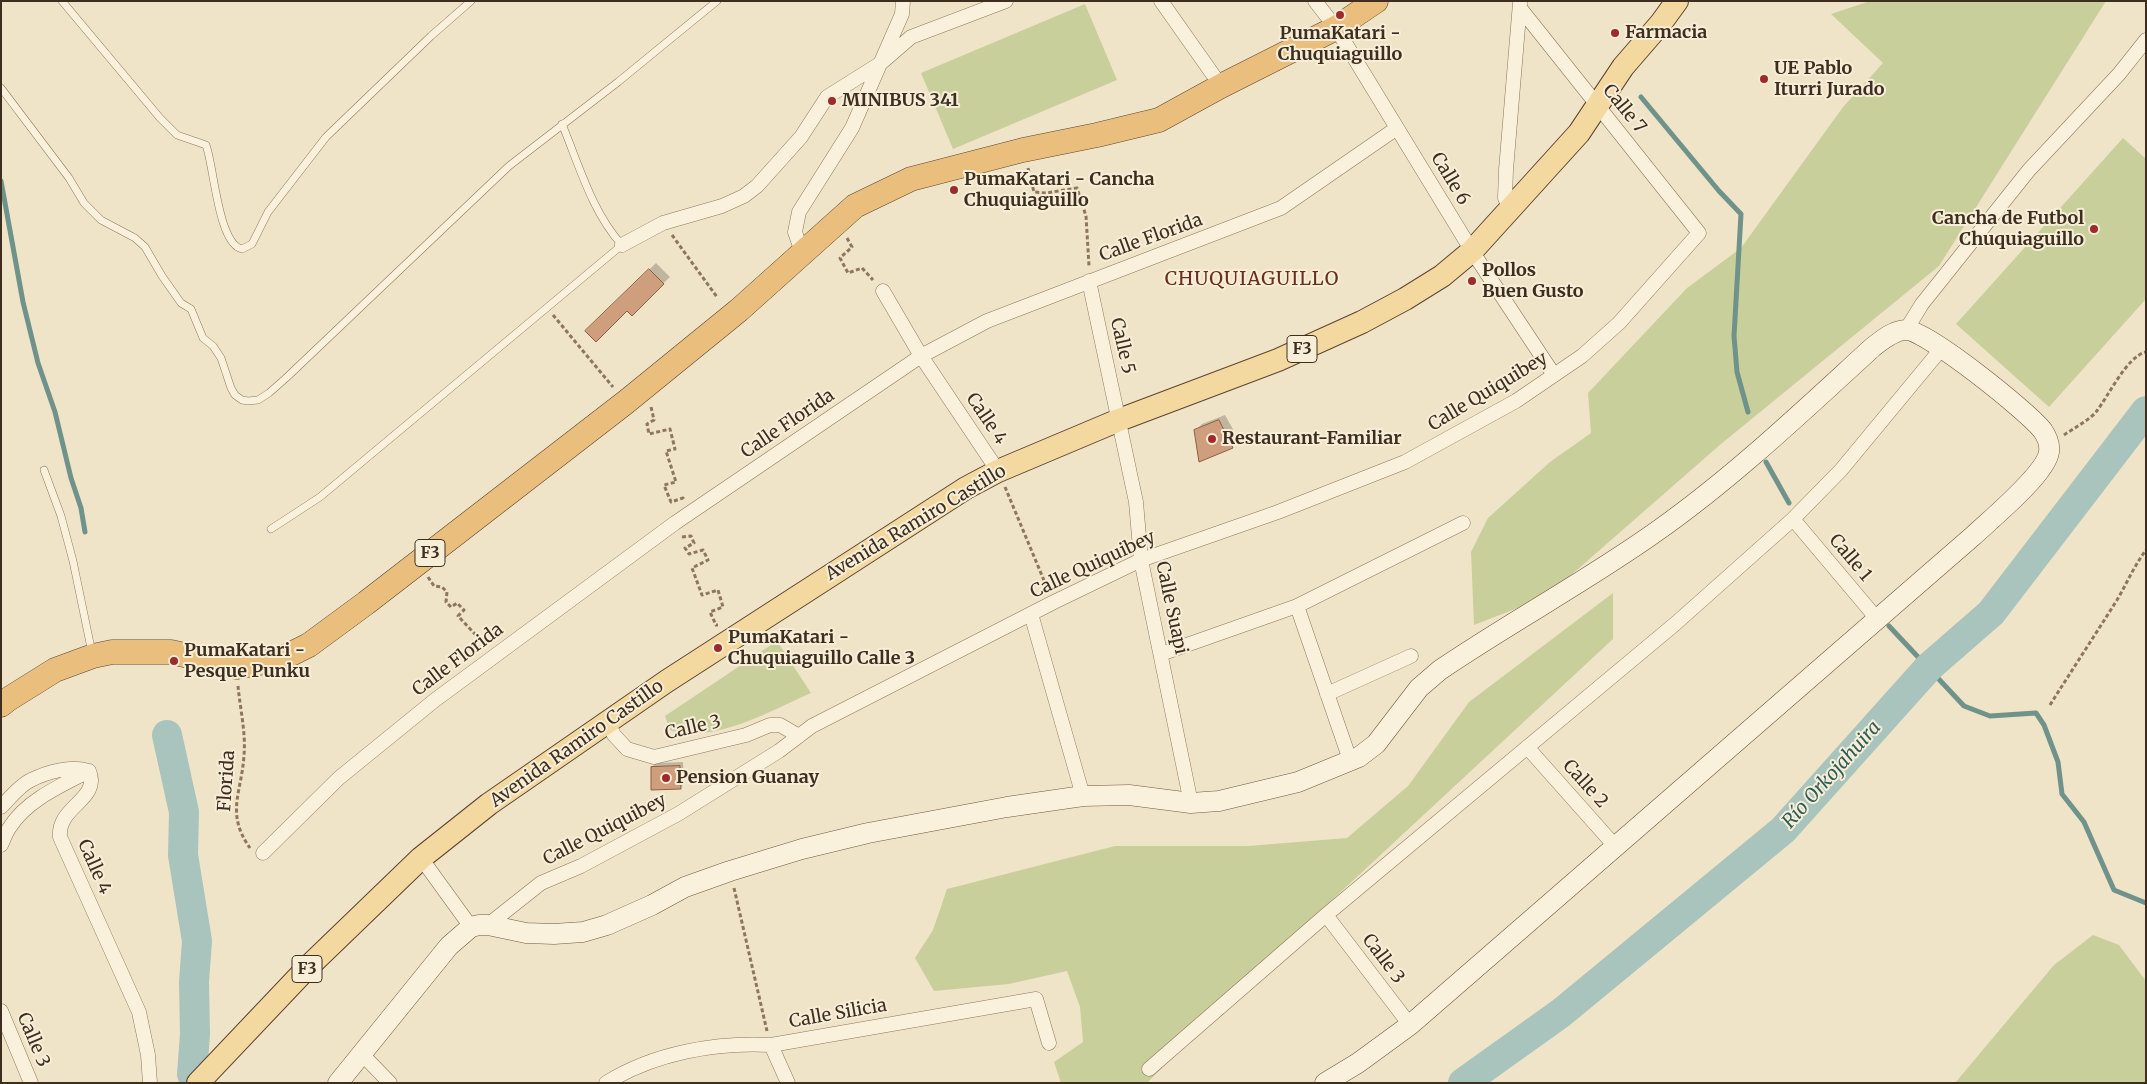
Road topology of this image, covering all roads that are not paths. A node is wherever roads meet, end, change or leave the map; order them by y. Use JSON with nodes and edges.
{"nodes":[{"id":1,"x":62,"y":1,"type":"edge"},
{"id":2,"x":471,"y":1,"type":"edge"},
{"id":3,"x":717,"y":1,"type":"edge"},
{"id":4,"x":903,"y":1,"type":"edge"},
{"id":5,"x":1006,"y":1,"type":"edge"},
{"id":6,"x":1161,"y":1,"type":"edge"},
{"id":7,"x":1315,"y":1,"type":"edge"},
{"id":8,"x":1376,"y":1,"type":"edge"},
{"id":9,"x":1677,"y":1,"type":"edge"},
{"id":10,"x":1520,"y":5,"type":"edge"},
{"id":11,"x":1336,"y":28,"type":"junction"},
{"id":12,"x":2146,"y":40,"type":"edge"},
{"id":13,"x":880,"y":63,"type":"junction"},
{"id":14,"x":1220,"y":86,"type":"junction"},
{"id":15,"x":1,"y":88,"type":"edge"},
{"id":16,"x":1597,"y":104,"type":"junction"},
{"id":17,"x":562,"y":124,"type":"junction"},
{"id":18,"x":1397,"y":128,"type":"junction"},
{"id":19,"x":1511,"y":211,"type":"junction"},
{"id":20,"x":1699,"y":233,"type":"joint"},
{"id":21,"x":622,"y":245,"type":"junction"},
{"id":22,"x":802,"y":252,"type":"junction"},
{"id":23,"x":1472,"y":252,"type":"junction"},
{"id":24,"x":1089,"y":281,"type":"junction"},
{"id":25,"x":883,"y":291,"type":"road end"},
{"id":26,"x":1906,"y":330,"type":"junction"},
{"id":27,"x":1942,"y":348,"type":"junction"},
{"id":28,"x":921,"y":356,"type":"junction"},
{"id":29,"x":1554,"y":375,"type":"junction"},
{"id":30,"x":1118,"y":420,"type":"junction"},
{"id":31,"x":44,"y":470,"type":"dead end"},
{"id":32,"x":998,"y":471,"type":"junction"},
{"id":33,"x":1793,"y":519,"type":"junction"},
{"id":34,"x":1463,"y":523,"type":"dead end"},
{"id":35,"x":271,"y":530,"type":"dead end"},
{"id":36,"x":1141,"y":560,"type":"junction"},
{"id":37,"x":1298,"y":606,"type":"junction"},
{"id":38,"x":1031,"y":614,"type":"junction"},
{"id":39,"x":1878,"y":620,"type":"junction"},
{"id":40,"x":1161,"y":654,"type":"junction"},
{"id":41,"x":93,"y":656,"type":"junction"},
{"id":42,"x":1411,"y":656,"type":"dead end"},
{"id":43,"x":1327,"y":694,"type":"junction"},
{"id":44,"x":1,"y":705,"type":"edge"},
{"id":45,"x":607,"y":721,"type":"junction"},
{"id":46,"x":798,"y":736,"type":"junction"},
{"id":47,"x":1527,"y":747,"type":"junction"},
{"id":48,"x":1350,"y":760,"type":"junction"},
{"id":49,"x":89,"y":771,"type":"junction"},
{"id":50,"x":1083,"y":796,"type":"junction"},
{"id":51,"x":1191,"y":803,"type":"junction"},
{"id":52,"x":1,"y":807,"type":"edge"},
{"id":53,"x":1,"y":845,"type":"edge"},
{"id":54,"x":1615,"y":846,"type":"junction"},
{"id":55,"x":263,"y":853,"type":"road end"},
{"id":56,"x":420,"y":858,"type":"junction"},
{"id":57,"x":1326,"y":915,"type":"junction"},
{"id":58,"x":480,"y":926,"type":"junction"},
{"id":59,"x":1,"y":1011,"type":"edge"},
{"id":60,"x":1410,"y":1025,"type":"junction"},
{"id":61,"x":1049,"y":1043,"type":"dead end"},
{"id":62,"x":771,"y":1045,"type":"junction"},
{"id":63,"x":362,"y":1054,"type":"junction"},
{"id":64,"x":1149,"y":1069,"type":"dead end"},
{"id":65,"x":31,"y":1083,"type":"edge"},
{"id":66,"x":150,"y":1083,"type":"edge"},
{"id":67,"x":198,"y":1083,"type":"edge"},
{"id":68,"x":338,"y":1083,"type":"edge"},
{"id":69,"x":390,"y":1083,"type":"edge"},
{"id":70,"x":606,"y":1083,"type":"edge"},
{"id":71,"x":788,"y":1083,"type":"edge"},
{"id":72,"x":1325,"y":1083,"type":"edge"}],
"edges":[{"from":1,"to":2,"type":"lane"},
{"from":3,"to":17,"type":"lane"},
{"from":4,"to":13,"type":"street"},
{"from":5,"to":13,"type":"street"},
{"from":6,"to":14,"type":"street"},
{"from":7,"to":11,"type":"street","name":"Calle 6"},
{"from":8,"to":11,"type":"highway","number":"F3"},
{"from":9,"to":16,"type":"main road","name":"Avenida Ramiro Castillo","number":"F3"},
{"from":10,"to":16,"type":"street","name":"Calle 7"},
{"from":10,"to":19,"type":"street"},
{"from":11,"to":14,"type":"highway","number":"F3"},
{"from":11,"to":18,"type":"street","name":"Calle 6"},
{"from":12,"to":26,"type":"street"},
{"from":13,"to":21,"type":"street"},
{"from":13,"to":22,"type":"street"},
{"from":14,"to":22,"type":"highway","number":"F3"},
{"from":15,"to":17,"type":"lane"},
{"from":16,"to":19,"type":"main road","name":"Avenida Ramiro Castillo","number":"F3"},
{"from":16,"to":20,"type":"street","name":"Calle 7"},
{"from":17,"to":21,"type":"lane"},
{"from":18,"to":23,"type":"street","name":"Calle 6"},
{"from":18,"to":24,"type":"street","name":"Calle Florida"},
{"from":19,"to":23,"type":"main road","name":"Avenida Ramiro Castillo","number":"F3"},
{"from":20,"to":29,"type":"street","name":"Calle Quiquibey"},
{"from":21,"to":35,"type":"lane"},
{"from":22,"to":41,"type":"highway","number":"F3"},
{"from":23,"to":29,"type":"street","name":"Calle 6"},
{"from":23,"to":30,"type":"main road","name":"Avenida Ramiro Castillo","number":"F3"},
{"from":24,"to":28,"type":"street","name":"Calle Florida"},
{"from":24,"to":30,"type":"street","name":"Calle 5"},
{"from":25,"to":28,"type":"street","name":"Calle 4"},
{"from":26,"to":27,"type":"main road"},
{"from":26,"to":48,"type":"main road"},
{"from":27,"to":33,"type":"street"},
{"from":27,"to":39,"type":"main road"},
{"from":28,"to":32,"type":"street","name":"Calle 4"},
{"from":28,"to":55,"type":"street","name":"Calle Florida"},
{"from":29,"to":36,"type":"street","name":"Calle Quiquibey"},
{"from":30,"to":32,"type":"main road","name":"Avenida Ramiro Castillo","number":"F3"},
{"from":30,"to":36,"type":"street","name":"Calle Suapi"},
{"from":31,"to":41,"type":"lane"},
{"from":32,"to":45,"type":"main road","name":"Avenida Ramiro Castillo","number":"F3"},
{"from":33,"to":39,"type":"street","name":"Calle 1"},
{"from":33,"to":47,"type":"street"},
{"from":34,"to":37,"type":"street"},
{"from":36,"to":38,"type":"street","name":"Calle Quiquibey"},
{"from":36,"to":40,"type":"street","name":"Calle Suapi"},
{"from":37,"to":40,"type":"street"},
{"from":37,"to":43,"type":"street"},
{"from":38,"to":46,"type":"street","name":"Calle Quiquibey"},
{"from":38,"to":50,"type":"street"},
{"from":39,"to":54,"type":"main road"},
{"from":40,"to":51,"type":"street","name":"Calle Suapi"},
{"from":41,"to":44,"type":"highway","number":"F3"},
{"from":42,"to":43,"type":"street"},
{"from":43,"to":48,"type":"street"},
{"from":45,"to":46,"type":"street","name":"Calle 3"},
{"from":45,"to":56,"type":"main road","name":"Avenida Ramiro Castillo","number":"F3"},
{"from":46,"to":58,"type":"street","name":"Calle Quiquibey"},
{"from":47,"to":54,"type":"street","name":"Calle 2"},
{"from":47,"to":57,"type":"street"},
{"from":48,"to":51,"type":"main road"},
{"from":49,"to":52,"type":"street"},
{"from":49,"to":53,"type":"street"},
{"from":49,"to":66,"type":"street","name":"Calle 4"},
{"from":50,"to":51,"type":"main road"},
{"from":50,"to":58,"type":"main road"},
{"from":54,"to":60,"type":"main road"},
{"from":56,"to":58,"type":"street"},
{"from":56,"to":67,"type":"main road","name":"Avenida Ramiro Castillo","number":"F3"},
{"from":57,"to":60,"type":"street","name":"Calle 3"},
{"from":57,"to":64,"type":"street"},
{"from":58,"to":63,"type":"main road"},
{"from":59,"to":65,"type":"street","name":"Calle 3"},
{"from":60,"to":72,"type":"main road"},
{"from":61,"to":62,"type":"street","name":"Calle Silicia"},
{"from":62,"to":70,"type":"street","name":"Calle Silicia"},
{"from":62,"to":71,"type":"street"},
{"from":63,"to":68,"type":"main road"},
{"from":63,"to":69,"type":"street"}]}
